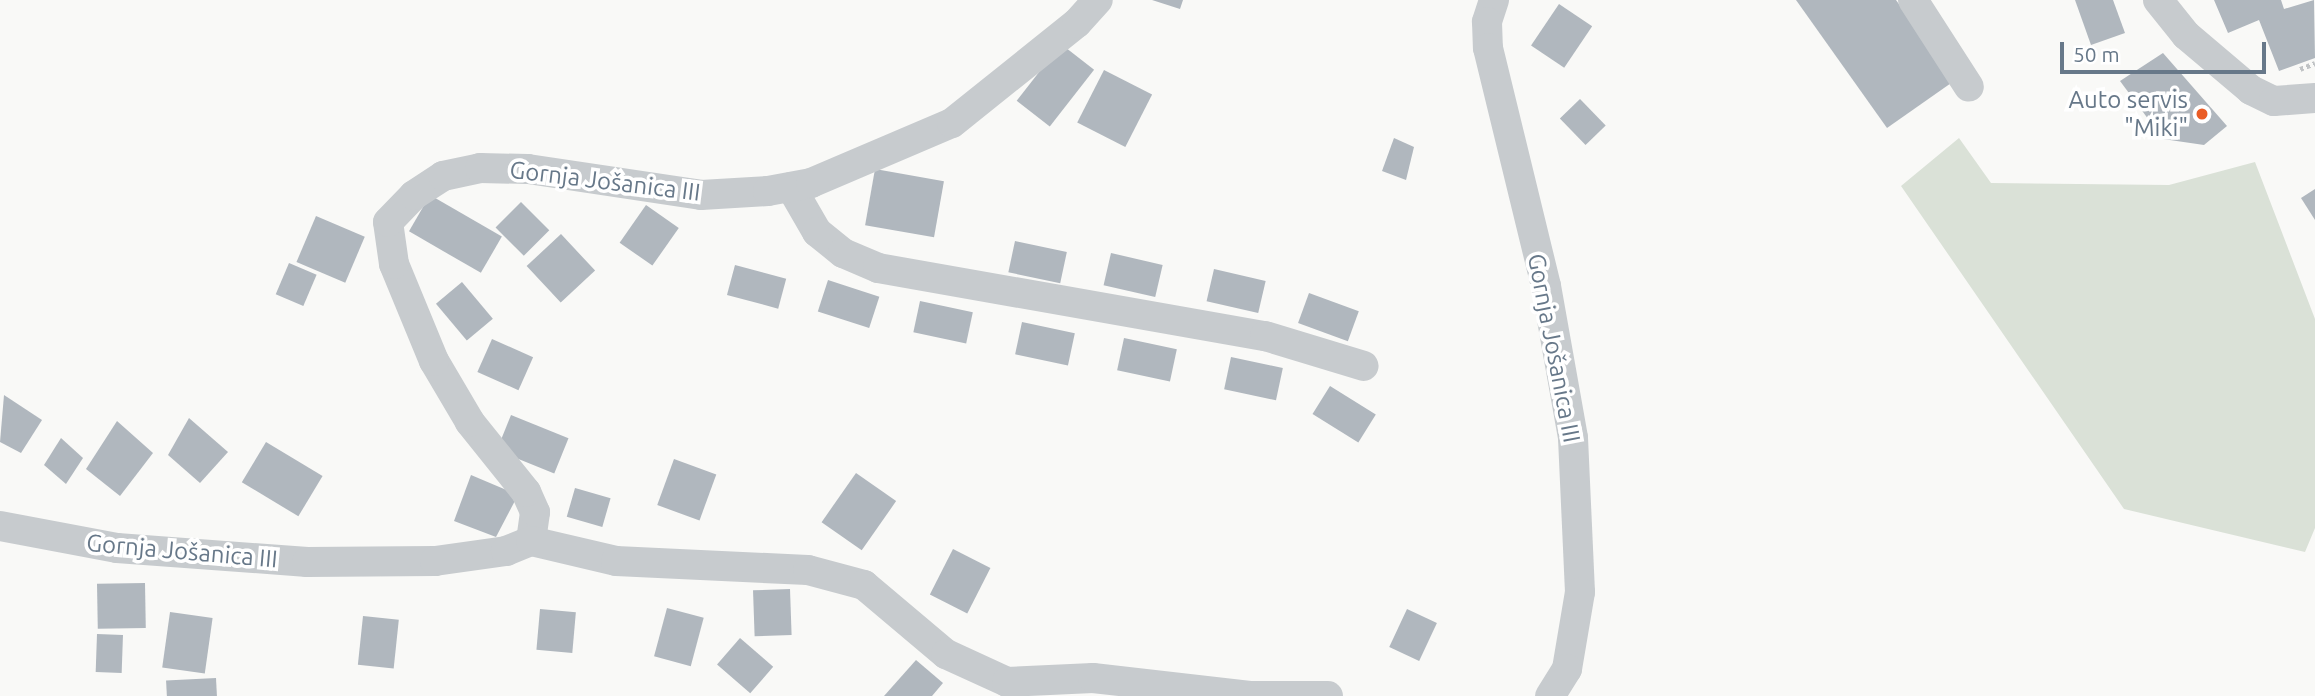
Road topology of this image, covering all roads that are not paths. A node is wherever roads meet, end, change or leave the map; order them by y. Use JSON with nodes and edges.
{"nodes":[{"id":1,"x":1098,"y":0,"type":"edge"},
{"id":2,"x":1494,"y":0,"type":"edge"},
{"id":3,"x":1913,"y":0,"type":"edge"},
{"id":4,"x":2158,"y":0,"type":"edge"},
{"id":5,"x":1969,"y":87,"type":"dead end"},
{"id":6,"x":2315,"y":98,"type":"edge"},
{"id":7,"x":791,"y":187,"type":"junction"},
{"id":8,"x":1364,"y":366,"type":"dead end"},
{"id":9,"x":0,"y":526,"type":"edge"},
{"id":10,"x":531,"y":541,"type":"junction"},
{"id":11,"x":1252,"y":696,"type":"edge"},
{"id":12,"x":1328,"y":696,"type":"edge"},
{"id":13,"x":1550,"y":696,"type":"edge"}],
"edges":[{"from":1,"to":7,"type":"street","name":"Gornja Jošanica III"},
{"from":2,"to":13,"type":"street","name":"Gornja Jošanica III"},
{"from":3,"to":5,"type":"street"},
{"from":4,"to":6,"type":"street"},
{"from":7,"to":8,"type":"street"},
{"from":7,"to":10,"type":"street","name":"Gornja Jošanica III"},
{"from":9,"to":10,"type":"street","name":"Gornja Jošanica III"},
{"from":10,"to":11,"type":"street"},
{"from":11,"to":12,"type":"street"}]}
